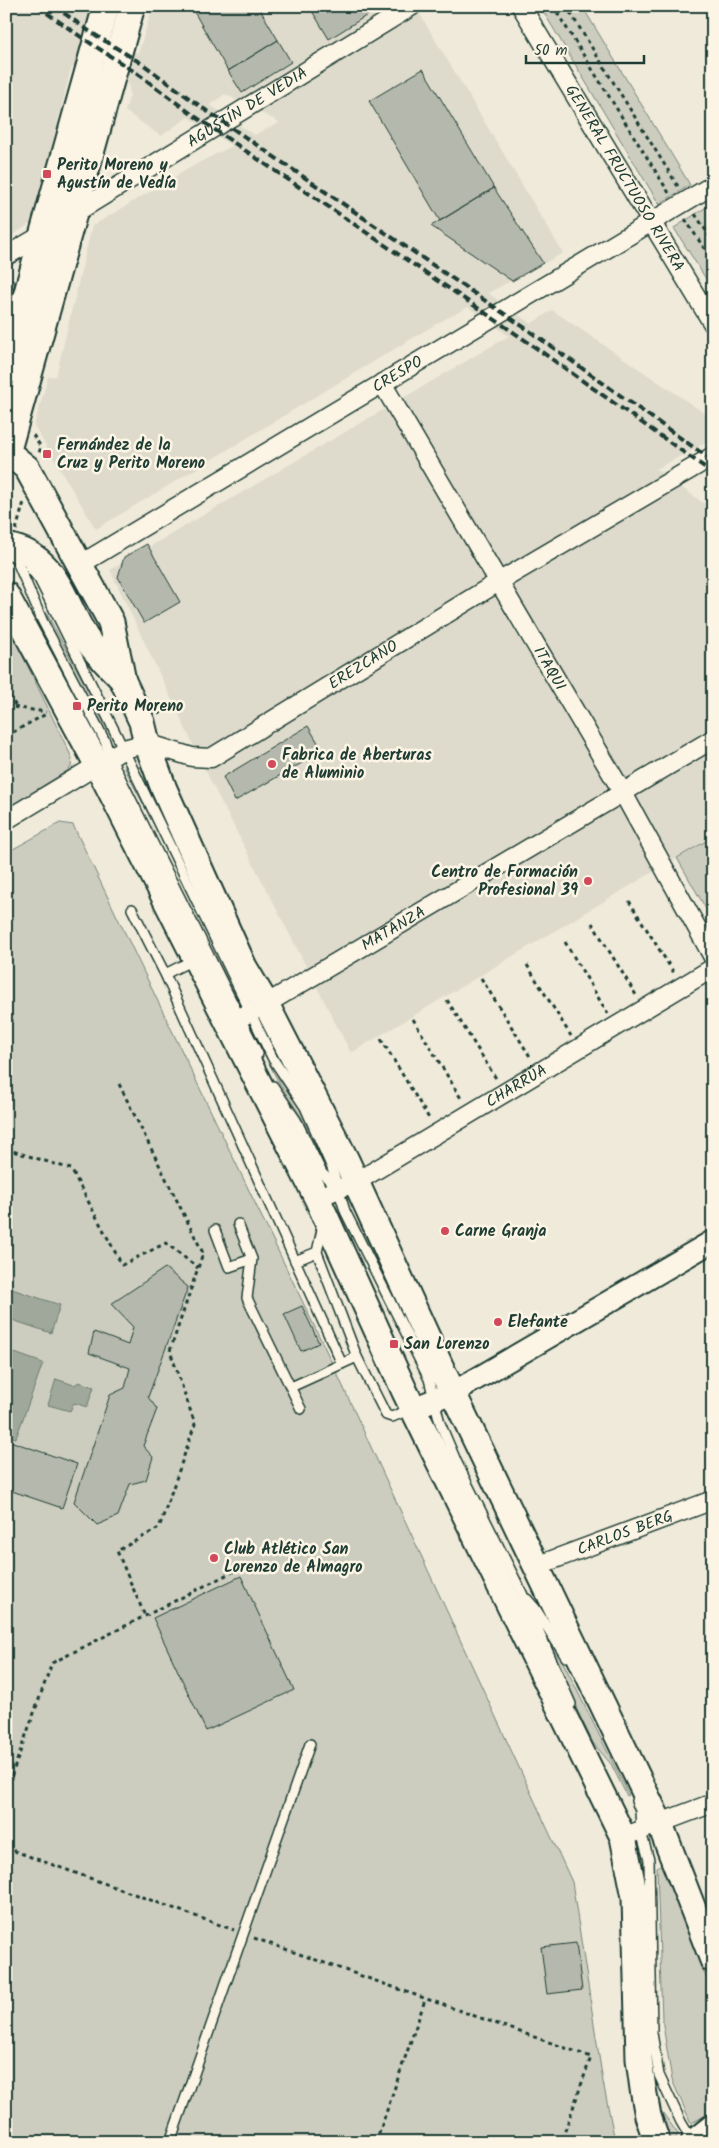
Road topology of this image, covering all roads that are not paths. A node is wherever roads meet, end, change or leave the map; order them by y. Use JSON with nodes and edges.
{"nodes":[{"id":1,"x":106,"y":6,"type":"edge"},
{"id":2,"x":132,"y":6,"type":"edge"},
{"id":3,"x":412,"y":6,"type":"edge"},
{"id":4,"x":521,"y":6,"type":"edge"},
{"id":5,"x":713,"y":185,"type":"edge"},
{"id":6,"x":74,"y":214,"type":"junction"},
{"id":7,"x":650,"y":221,"type":"junction"},
{"id":8,"x":42,"y":236,"type":"junction"},
{"id":9,"x":6,"y":256,"type":"edge"},
{"id":10,"x":713,"y":324,"type":"edge"},
{"id":11,"x":6,"y":372,"type":"edge"},
{"id":12,"x":382,"y":383,"type":"junction"},
{"id":13,"x":7,"y":453,"type":"edge"},
{"id":14,"x":713,"y":456,"type":"edge"},
{"id":15,"x":8,"y":542,"type":"edge"},
{"id":16,"x":81,"y":564,"type":"junction"},
{"id":17,"x":500,"y":581,"type":"junction"},
{"id":18,"x":6,"y":595,"type":"edge"},
{"id":19,"x":123,"y":681,"type":"junction"},
{"id":20,"x":713,"y":739,"type":"edge"},
{"id":21,"x":119,"y":753,"type":"junction"},
{"id":22,"x":623,"y":794,"type":"junction"},
{"id":23,"x":6,"y":820,"type":"edge"},
{"id":24,"x":132,"y":909,"type":"dead end"},
{"id":25,"x":713,"y":957,"type":"edge"},
{"id":26,"x":196,"y":959,"type":"junction"},
{"id":27,"x":713,"y":968,"type":"edge"},
{"id":28,"x":165,"y":974,"type":"junction"},
{"id":29,"x":246,"y":1014,"type":"junction"},
{"id":30,"x":262,"y":1062,"type":"dead end"},
{"id":31,"x":270,"y":1080,"type":"dead end"},
{"id":32,"x":288,"y":1080,"type":"junction"},
{"id":33,"x":335,"y":1197,"type":"junction"},
{"id":34,"x":238,"y":1224,"type":"dead end"},
{"id":35,"x":215,"y":1230,"type":"dead end"},
{"id":36,"x":713,"y":1242,"type":"edge"},
{"id":37,"x":317,"y":1252,"type":"junction"},
{"id":38,"x":252,"y":1259,"type":"junction"},
{"id":39,"x":295,"y":1261,"type":"junction"},
{"id":40,"x":357,"y":1357,"type":"junction"},
{"id":41,"x":342,"y":1364,"type":"junction"},
{"id":42,"x":291,"y":1387,"type":"junction"},
{"id":43,"x":433,"y":1400,"type":"junction"},
{"id":44,"x":302,"y":1409,"type":"dead end"},
{"id":45,"x":713,"y":1500,"type":"edge"},
{"id":46,"x":536,"y":1566,"type":"junction"},
{"id":47,"x":522,"y":1593,"type":"junction"},
{"id":48,"x":570,"y":1664,"type":"dead end"},
{"id":49,"x":574,"y":1709,"type":"dead end"},
{"id":50,"x":310,"y":1744,"type":"dead end"},
{"id":51,"x":606,"y":1780,"type":"dead end"},
{"id":52,"x":713,"y":1803,"type":"edge"},
{"id":53,"x":635,"y":1826,"type":"junction"},
{"id":54,"x":713,"y":1960,"type":"edge"},
{"id":55,"x":713,"y":2127,"type":"edge"},
{"id":56,"x":170,"y":2142,"type":"edge"},
{"id":57,"x":657,"y":2142,"type":"edge"},
{"id":58,"x":694,"y":2142,"type":"edge"}],
"edges":[{"from":1,"to":8,"type":"main road"},
{"from":2,"to":6,"type":"main road"},
{"from":3,"to":6,"type":"street","name":"AGUSTÍN DE VEDIA"},
{"from":4,"to":7,"type":"street","name":"GENERAL FRUCTUOSO RIVERA"},
{"from":5,"to":7,"type":"street","name":"CRESPO"},
{"from":6,"to":8,"type":"street","name":"AGUSTÍN DE VEDIA"},
{"from":6,"to":13,"type":"main road"},
{"from":7,"to":10,"type":"street","name":"GENERAL FRUCTUOSO RIVERA"},
{"from":7,"to":12,"type":"street","name":"CRESPO"},
{"from":8,"to":9,"type":"street","name":"AGUSTÍN DE VEDIA"},
{"from":8,"to":11,"type":"main road"},
{"from":12,"to":16,"type":"street","name":"CRESPO"},
{"from":12,"to":17,"type":"street","name":"ITAQUI"},
{"from":13,"to":16,"type":"main road"},
{"from":14,"to":17,"type":"street","name":"EREZCANO"},
{"from":15,"to":19,"type":"main road"},
{"from":15,"to":21,"type":"lane"},
{"from":15,"to":21,"type":"lane"},
{"from":16,"to":19,"type":"main road"},
{"from":17,"to":21,"type":"street","name":"EREZCANO"},
{"from":17,"to":22,"type":"street","name":"ITAQUI"},
{"from":18,"to":21,"type":"main road"},
{"from":19,"to":21,"type":"main road"},
{"from":20,"to":22,"type":"street","name":"MATANZA"},
{"from":21,"to":23,"type":"street"},
{"from":21,"to":26,"type":"main road"},
{"from":21,"to":29,"type":"lane"},
{"from":21,"to":29,"type":"main road"},
{"from":22,"to":25,"type":"street","name":"ITAQUI"},
{"from":22,"to":29,"type":"street","name":"MATANZA"},
{"from":24,"to":28,"type":"lane"},
{"from":26,"to":28,"type":"lane"},
{"from":26,"to":29,"type":"main road"},
{"from":27,"to":33,"type":"street","name":"CHARRÚA"},
{"from":28,"to":39,"type":"lane"},
{"from":29,"to":30,"type":"lane"},
{"from":29,"to":32,"type":"lane"},
{"from":29,"to":32,"type":"lane"},
{"from":29,"to":33,"type":"main road"},
{"from":29,"to":33,"type":"main road"},
{"from":31,"to":33,"type":"lane"},
{"from":32,"to":33,"type":"lane"},
{"from":33,"to":37,"type":"lane"},
{"from":33,"to":43,"type":"main road"},
{"from":33,"to":43,"type":"main road"},
{"from":34,"to":38,"type":"lane"},
{"from":35,"to":38,"type":"lane"},
{"from":36,"to":43,"type":"street"},
{"from":37,"to":39,"type":"lane"},
{"from":37,"to":40,"type":"lane"},
{"from":38,"to":42,"type":"lane"},
{"from":39,"to":41,"type":"lane"},
{"from":40,"to":41,"type":"lane"},
{"from":40,"to":43,"type":"lane"},
{"from":41,"to":42,"type":"lane"},
{"from":42,"to":44,"type":"lane"},
{"from":43,"to":46,"type":"main road"},
{"from":43,"to":47,"type":"lane"},
{"from":43,"to":53,"type":"main road"},
{"from":45,"to":46,"type":"street","name":"CARLOS BERG"},
{"from":46,"to":53,"type":"main road"},
{"from":47,"to":48,"type":"lane"},
{"from":47,"to":49,"type":"lane"},
{"from":50,"to":56,"type":"lane"},
{"from":51,"to":53,"type":"lane"},
{"from":52,"to":53,"type":"street"},
{"from":53,"to":53,"type":"lane"},
{"from":53,"to":54,"type":"main road"},
{"from":53,"to":57,"type":"main road"},
{"from":53,"to":58,"type":"lane"},
{"from":55,"to":58,"type":"main road"}]}
